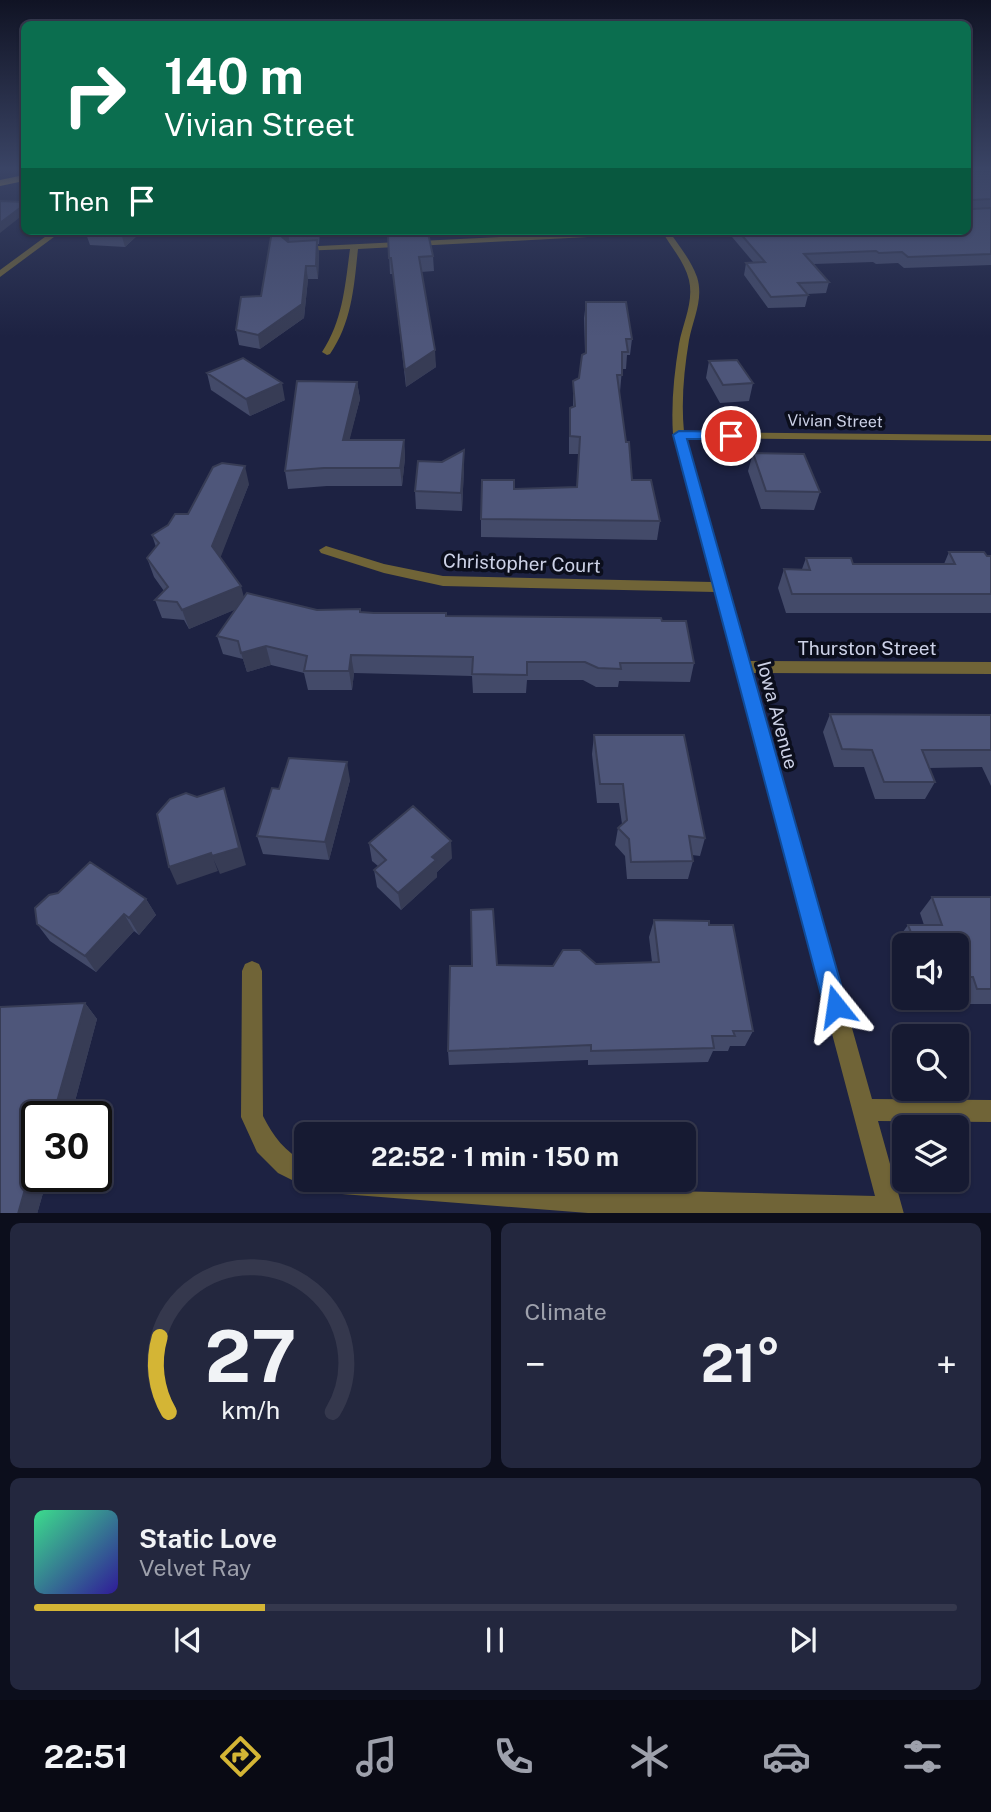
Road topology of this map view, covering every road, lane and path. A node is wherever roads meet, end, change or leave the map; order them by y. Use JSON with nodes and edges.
{"nodes":[{"id":1,"x":53,"y":235,"type":"edge"},
{"id":2,"x":587,"y":235,"type":"edge"},
{"id":3,"x":668,"y":235,"type":"edge"},
{"id":4,"x":354,"y":247,"type":"junction"},
{"id":5,"x":290,"y":250,"type":"edge"},
{"id":6,"x":0,"y":274,"type":"edge"},
{"id":7,"x":327,"y":352,"type":"dead end"},
{"id":8,"x":679,"y":435,"type":"junction"},
{"id":9,"x":991,"y":438,"type":"edge"},
{"id":10,"x":327,"y":550,"type":"dead end"},
{"id":11,"x":721,"y":587,"type":"junction"},
{"id":12,"x":743,"y":667,"type":"junction"},
{"id":13,"x":991,"y":668,"type":"edge"},
{"id":14,"x":252,"y":971,"type":"dead end"},
{"id":15,"x":864,"y":1110,"type":"junction"},
{"id":16,"x":991,"y":1111,"type":"edge"},
{"id":17,"x":294,"y":1169,"type":"edge"},
{"id":18,"x":471,"y":1192,"type":"edge"},
{"id":19,"x":891,"y":1211,"type":"edge"}],
"edges":[{"from":1,"to":6,"type":"street"},
{"from":2,"to":4,"type":"street"},
{"from":3,"to":8,"type":"street","name":"Iowa Avenue"},
{"from":4,"to":5,"type":"street"},
{"from":4,"to":7,"type":"street"},
{"from":8,"to":9,"type":"street","name":"Vivian Street"},
{"from":8,"to":11,"type":"street","name":"Iowa Avenue"},
{"from":10,"to":11,"type":"street","name":"Christopher Court"},
{"from":11,"to":12,"type":"street","name":"Iowa Avenue"},
{"from":12,"to":13,"type":"street","name":"Thurston Street"},
{"from":12,"to":15,"type":"street","name":"Iowa Avenue"},
{"from":14,"to":17,"type":"street"},
{"from":15,"to":16,"type":"street"},
{"from":15,"to":19,"type":"street","name":"Iowa Avenue"},
{"from":18,"to":19,"type":"street"}]}
